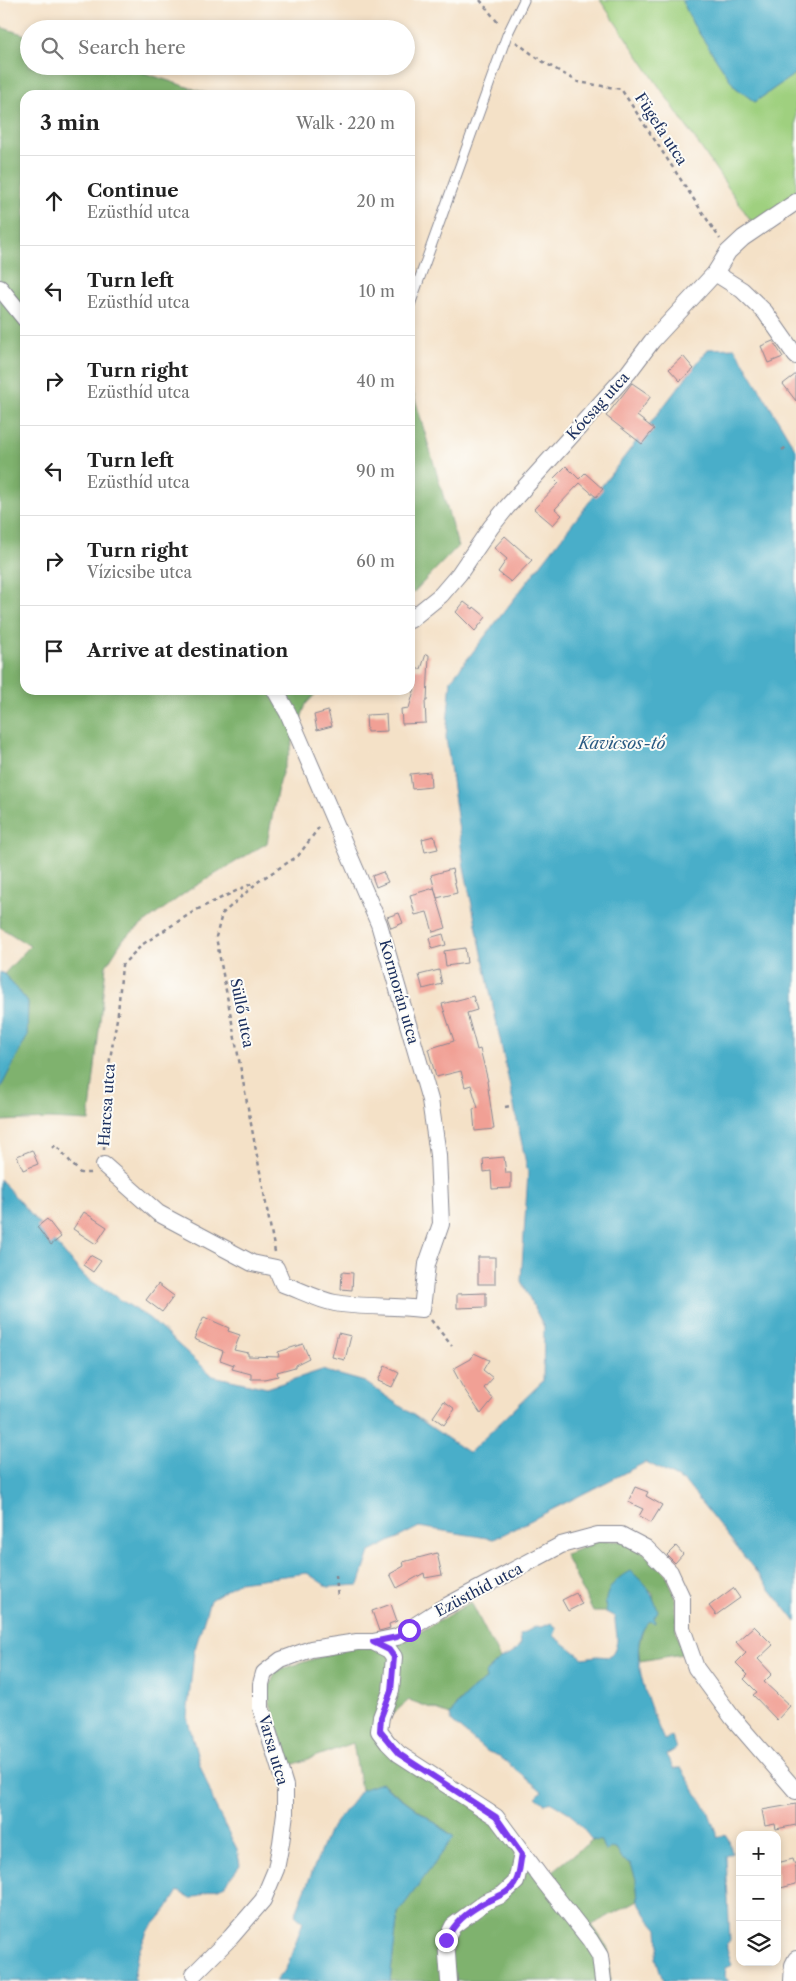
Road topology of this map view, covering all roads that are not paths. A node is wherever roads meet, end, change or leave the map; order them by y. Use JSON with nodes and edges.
{"nodes":[{"id":1,"x":524,"y":0,"type":"edge"},
{"id":2,"x":796,"y":202,"type":"edge"},
{"id":3,"x":714,"y":273,"type":"junction"},
{"id":4,"x":0,"y":288,"type":"edge"},
{"id":5,"x":415,"y":291,"type":"edge"},
{"id":6,"x":20,"y":313,"type":"edge"},
{"id":7,"x":796,"y":356,"type":"edge"},
{"id":8,"x":415,"y":616,"type":"edge"},
{"id":9,"x":280,"y":695,"type":"edge"},
{"id":10,"x":104,"y":1165,"type":"road end"},
{"id":11,"x":276,"y":1268,"type":"joint"},
{"id":12,"x":373,"y":1642,"type":"junction"},
{"id":13,"x":796,"y":1791,"type":"edge"},
{"id":14,"x":522,"y":1854,"type":"junction"},
{"id":15,"x":796,"y":1959,"type":"edge"},
{"id":16,"x":194,"y":1974,"type":"dead end"},
{"id":17,"x":448,"y":1981,"type":"edge"},
{"id":18,"x":603,"y":1981,"type":"edge"},
{"id":19,"x":792,"y":1981,"type":"edge"}],
"edges":[{"from":1,"to":5,"type":"lane"},
{"from":2,"to":3,"type":"street","name":"Kócsag utca"},
{"from":3,"to":7,"type":"street"},
{"from":3,"to":8,"type":"street","name":"Kócsag utca"},
{"from":4,"to":6,"type":"street"},
{"from":9,"to":11,"type":"street","name":"Kormorán utca"},
{"from":10,"to":11,"type":"street","name":"Harcsa utca"},
{"from":12,"to":13,"type":"street","name":"Ezüsthíd utca"},
{"from":12,"to":14,"type":"street"},
{"from":12,"to":16,"type":"street","name":"Varsa utca"},
{"from":14,"to":17,"type":"street"},
{"from":14,"to":18,"type":"street"},
{"from":15,"to":19,"type":"street"}]}
